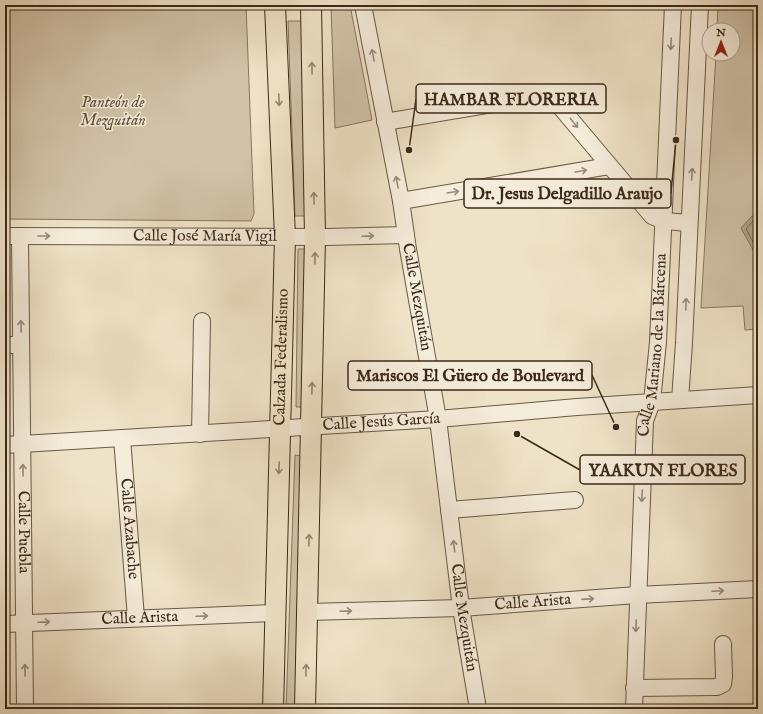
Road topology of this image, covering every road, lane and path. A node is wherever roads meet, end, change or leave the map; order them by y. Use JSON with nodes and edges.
{"nodes":[{"id":1,"x":275,"y":5,"type":"edge"},
{"id":2,"x":311,"y":5,"type":"edge"},
{"id":3,"x":363,"y":5,"type":"edge"},
{"id":4,"x":673,"y":5,"type":"edge"},
{"id":5,"x":700,"y":5,"type":"edge"},
{"id":6,"x":385,"y":122,"type":"junction"},
{"id":7,"x":609,"y":166,"type":"junction"},
{"id":8,"x":401,"y":201,"type":"junction"},
{"id":9,"x":664,"y":221,"type":"junction"},
{"id":10,"x":689,"y":223,"type":"junction"},
{"id":11,"x":406,"y":235,"type":"junction"},
{"id":12,"x":13,"y":236,"type":"edge"},
{"id":13,"x":285,"y":237,"type":"junction"},
{"id":14,"x":315,"y":237,"type":"junction"},
{"id":15,"x":202,"y":321,"type":"dead end"},
{"id":16,"x":5,"y":345,"type":"edge"},
{"id":17,"x":21,"y":345,"type":"junction"},
{"id":18,"x":758,"y":395,"type":"edge"},
{"id":19,"x":680,"y":400,"type":"junction"},
{"id":20,"x":652,"y":402,"type":"junction"},
{"id":21,"x":438,"y":420,"type":"junction"},
{"id":22,"x":312,"y":427,"type":"junction"},
{"id":23,"x":280,"y":429,"type":"junction"},
{"id":24,"x":200,"y":434,"type":"junction"},
{"id":25,"x":122,"y":438,"type":"junction"},
{"id":26,"x":23,"y":444,"type":"junction"},
{"id":27,"x":5,"y":445,"type":"edge"},
{"id":28,"x":575,"y":500,"type":"dead end"},
{"id":29,"x":449,"y":510,"type":"junction"},
{"id":30,"x":758,"y":589,"type":"edge"},
{"id":31,"x":637,"y":595,"type":"junction"},
{"id":32,"x":461,"y":608,"type":"junction"},
{"id":33,"x":307,"y":612,"type":"junction"},
{"id":34,"x":275,"y":613,"type":"junction"},
{"id":35,"x":136,"y":618,"type":"junction"},
{"id":36,"x":24,"y":623,"type":"junction"},
{"id":37,"x":5,"y":624,"type":"edge"},
{"id":38,"x":723,"y":644,"type":"dead end"},
{"id":39,"x":634,"y":688,"type":"junction"},
{"id":40,"x":25,"y":709,"type":"edge"},
{"id":41,"x":272,"y":709,"type":"edge"},
{"id":42,"x":305,"y":709,"type":"edge"},
{"id":43,"x":478,"y":709,"type":"edge"},
{"id":44,"x":634,"y":709,"type":"edge"}],
"edges":[{"from":1,"to":13,"type":"main road","name":"Calzada Federalismo","one_way":true},
{"from":14,"to":2,"type":"main road","name":"Calzada Federalismo","one_way":true},
{"from":6,"to":3,"type":"street","name":"Calle Mezquitán","one_way":true},
{"from":4,"to":9,"type":"street","name":"Calle Mariano de la Bárcena","one_way":true},
{"from":10,"to":5,"type":"street","name":"Calle Mariano de la Bárcena","one_way":true},
{"from":6,"to":7,"type":"street","one_way":true},
{"from":8,"to":6,"type":"street","name":"Calle Mezquitán","one_way":true},
{"from":8,"to":7,"type":"street","one_way":true},
{"from":7,"to":9,"type":"street"},
{"from":8,"to":11,"type":"street","name":"Calle Mezquitán"},
{"from":9,"to":10,"type":"street"},
{"from":9,"to":20,"type":"street","name":"Calle Mariano de la Bárcena"},
{"from":19,"to":10,"type":"street","name":"Calle Mariano de la Bárcena","one_way":true},
{"from":14,"to":11,"type":"street","name":"Calle José María Vigil","one_way":true},
{"from":11,"to":21,"type":"street","name":"Calle Mezquitán"},
{"from":12,"to":13,"type":"street","name":"Calle José María Vigil","one_way":true},
{"from":17,"to":12,"type":"street","name":"Calle Puebla","one_way":true},
{"from":13,"to":14,"type":"street","name":"Calle José María Vigil"},
{"from":13,"to":23,"type":"main road","name":"Calzada Federalismo"},
{"from":22,"to":14,"type":"main road","name":"Calzada Federalismo","one_way":true},
{"from":15,"to":24,"type":"street"},
{"from":16,"to":17,"type":"street"},
{"from":17,"to":26,"type":"street","name":"Calle Puebla"},
{"from":18,"to":19,"type":"street","name":"Calle Jesús García"},
{"from":19,"to":20,"type":"street","name":"Calle Jesús García"},
{"from":20,"to":21,"type":"street","name":"Calle Jesús García"},
{"from":20,"to":31,"type":"street","name":"Calle Mariano de la Bárcena","one_way":true},
{"from":21,"to":22,"type":"street","name":"Calle Jesús García"},
{"from":21,"to":29,"type":"street","name":"Calle Mezquitán"},
{"from":22,"to":23,"type":"street","name":"Calle Jesús García"},
{"from":33,"to":22,"type":"main road","name":"Calzada Federalismo","one_way":true},
{"from":23,"to":24,"type":"street","name":"Calle Jesús García"},
{"from":23,"to":34,"type":"main road","name":"Calzada Federalismo","one_way":true},
{"from":24,"to":25,"type":"street","name":"Calle Jesús García"},
{"from":25,"to":26,"type":"street","name":"Calle Jesús García"},
{"from":25,"to":35,"type":"street","name":"Calle Azabache"},
{"from":26,"to":27,"type":"street","name":"Calle Jesús García"},
{"from":36,"to":26,"type":"street","name":"Calle Puebla","one_way":true},
{"from":28,"to":29,"type":"street"},
{"from":32,"to":29,"type":"street","name":"Calle Mezquitán","one_way":true},
{"from":31,"to":30,"type":"street","name":"Calle Arista","one_way":true},
{"from":32,"to":31,"type":"street","name":"Calle Arista","one_way":true},
{"from":31,"to":39,"type":"street","name":"Calle Mariano de la Bárcena","one_way":true},
{"from":33,"to":32,"type":"street","name":"Calle Arista","one_way":true},
{"from":32,"to":43,"type":"street","name":"Calle Mezquitán"},
{"from":42,"to":33,"type":"main road","name":"Calzada Federalismo","one_way":true},
{"from":35,"to":34,"type":"street","name":"Calle Arista","one_way":true},
{"from":34,"to":41,"type":"main road","name":"Calzada Federalismo"},
{"from":36,"to":35,"type":"street","name":"Calle Arista","one_way":true},
{"from":36,"to":37,"type":"street","name":"Calle Arista"},
{"from":40,"to":36,"type":"street","name":"Calle Puebla","one_way":true},
{"from":38,"to":39,"type":"street"},
{"from":39,"to":44,"type":"street","name":"Calle Mariano de la Bárcena"}]}
